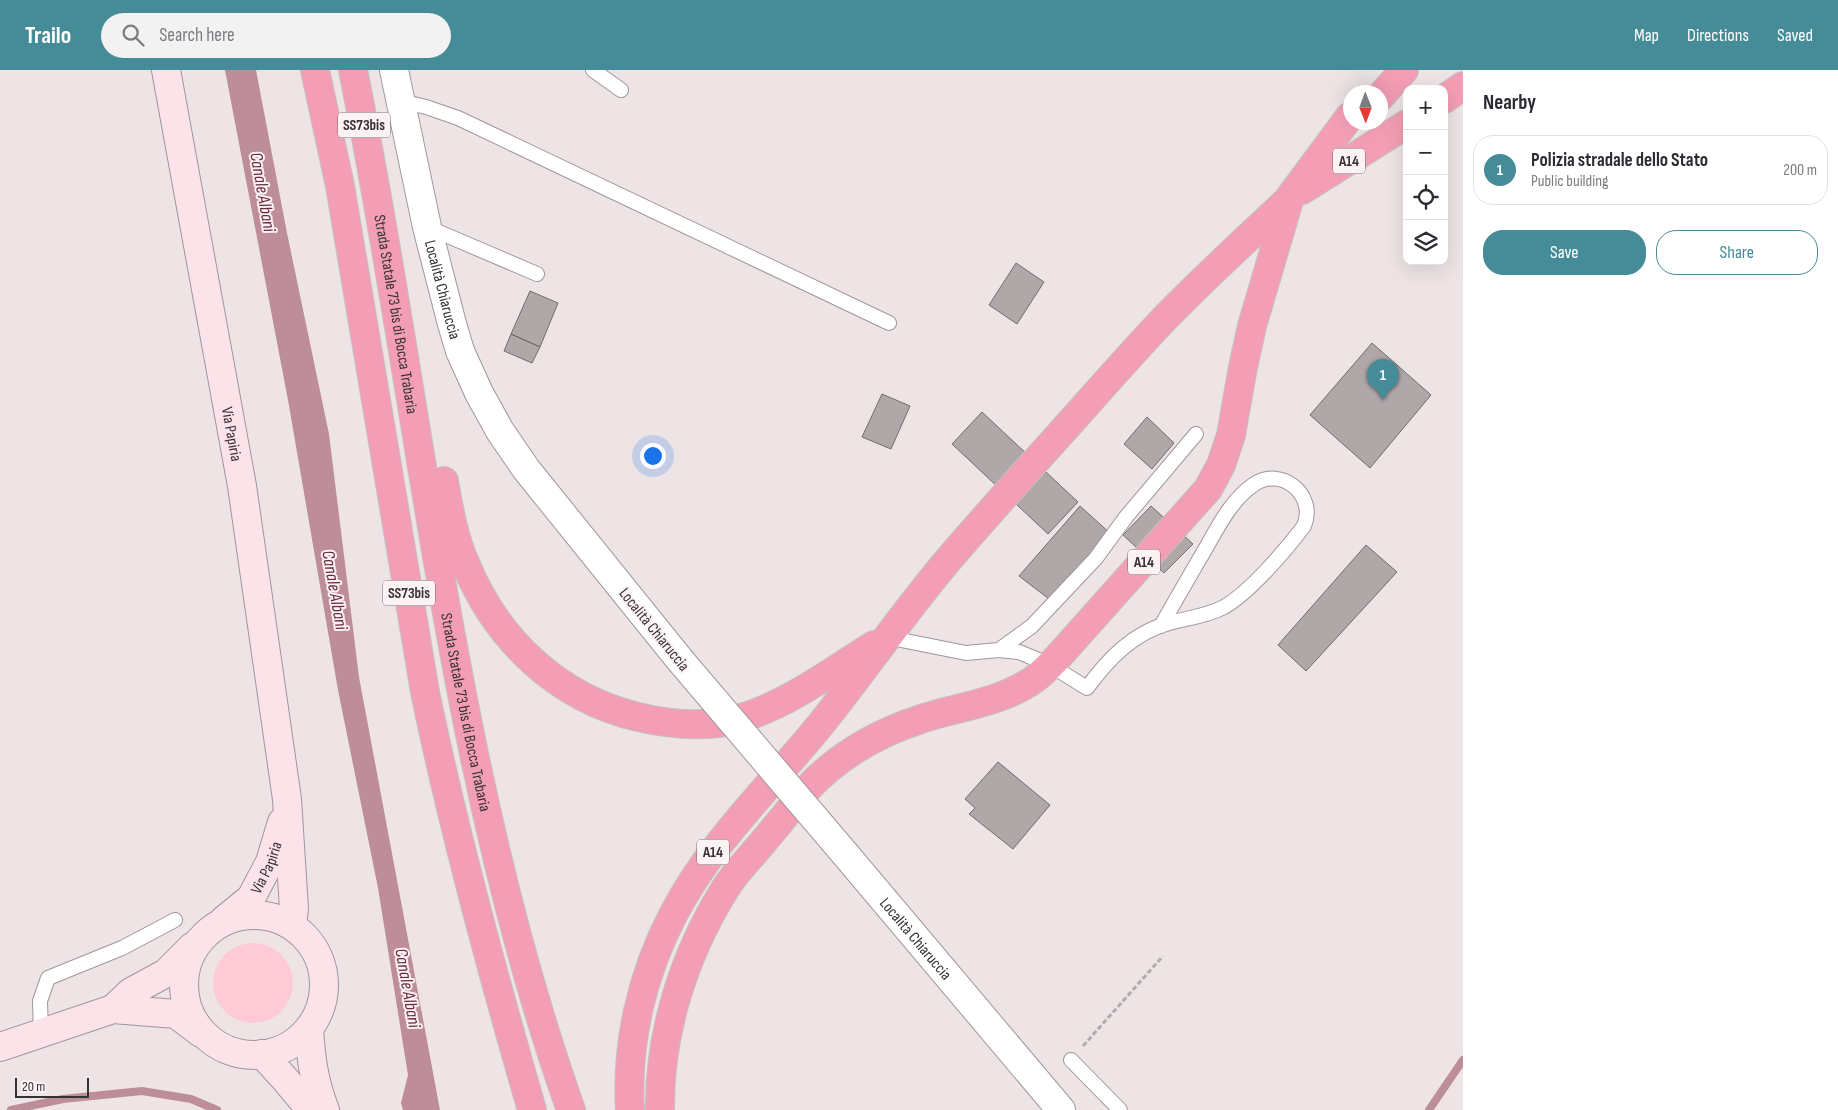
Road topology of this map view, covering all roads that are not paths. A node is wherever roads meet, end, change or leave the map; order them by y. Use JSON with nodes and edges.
{"nodes":[{"id":1,"x":166,"y":70,"type":"edge"},
{"id":2,"x":315,"y":70,"type":"edge"},
{"id":3,"x":353,"y":70,"type":"edge"},
{"id":4,"x":394,"y":70,"type":"edge"},
{"id":5,"x":594,"y":70,"type":"edge"},
{"id":6,"x":1385,"y":70,"type":"edge"},
{"id":7,"x":1404,"y":70,"type":"edge"},
{"id":8,"x":1373,"y":85,"type":"edge"},
{"id":9,"x":1463,"y":86,"type":"edge"},
{"id":10,"x":1388,"y":88,"type":"edge"},
{"id":11,"x":622,"y":90,"type":"dead end"},
{"id":12,"x":1448,"y":97,"type":"edge"},
{"id":13,"x":401,"y":101,"type":"junction"},
{"id":14,"x":1343,"y":125,"type":"edge"},
{"id":15,"x":1403,"y":126,"type":"edge"},
{"id":16,"x":1351,"y":130,"type":"edge"},
{"id":17,"x":375,"y":180,"type":"junction"},
{"id":18,"x":1290,"y":197,"type":"junction"},
{"id":19,"x":427,"y":227,"type":"junction"},
{"id":20,"x":537,"y":274,"type":"dead end"},
{"id":21,"x":889,"y":323,"type":"dead end"},
{"id":22,"x":1196,"y":434,"type":"dead end"},
{"id":23,"x":1161,"y":626,"type":"junction"},
{"id":24,"x":886,"y":637,"type":"junction"},
{"id":25,"x":999,"y":650,"type":"junction"},
{"id":26,"x":1050,"y":665,"type":"junction"},
{"id":27,"x":287,"y":799,"type":"junction"},
{"id":28,"x":175,"y":920,"type":"dead end"},
{"id":29,"x":221,"y":922,"type":"junction"},
{"id":30,"x":292,"y":925,"type":"junction"},
{"id":31,"x":198,"y":941,"type":"junction"},
{"id":32,"x":113,"y":1009,"type":"junction"},
{"id":33,"x":309,"y":1029,"type":"junction"},
{"id":34,"x":41,"y":1033,"type":"junction"},
{"id":35,"x":216,"y":1044,"type":"junction"},
{"id":36,"x":0,"y":1047,"type":"edge"},
{"id":37,"x":262,"y":1054,"type":"junction"},
{"id":38,"x":1071,"y":1060,"type":"road end"},
{"id":39,"x":311,"y":1110,"type":"edge"},
{"id":40,"x":324,"y":1110,"type":"edge"},
{"id":41,"x":532,"y":1110,"type":"edge"},
{"id":42,"x":572,"y":1110,"type":"edge"},
{"id":43,"x":630,"y":1110,"type":"edge"},
{"id":44,"x":660,"y":1110,"type":"edge"},
{"id":45,"x":1061,"y":1110,"type":"edge"},
{"id":46,"x":1120,"y":1110,"type":"edge"}],
"edges":[{"from":1,"to":27,"type":"street","name":"Via Papiria"},
{"from":2,"to":41,"type":"highway","name":"Strada Statale 73 bis di Bocca Trabaria","number":"SS73bis"},
{"from":3,"to":17,"type":"highway","name":"Strada Statale 73 bis di Bocca Trabaria","number":"SS73bis"},
{"from":4,"to":13,"type":"street","name":"Località Chiaruccia"},
{"from":5,"to":11,"type":"lane"},
{"from":6,"to":8,"type":"highway"},
{"from":7,"to":10,"type":"highway"},
{"from":9,"to":12,"type":"highway"},
{"from":13,"to":19,"type":"street","name":"Località Chiaruccia"},
{"from":13,"to":21,"type":"lane"},
{"from":14,"to":18,"type":"highway","number":"A14"},
{"from":15,"to":18,"type":"highway","number":"A14"},
{"from":16,"to":18,"type":"highway","number":"A14"},
{"from":17,"to":24,"type":"highway"},
{"from":17,"to":42,"type":"highway","name":"Strada Statale 73 bis di Bocca Trabaria","number":"SS73bis"},
{"from":18,"to":24,"type":"highway","number":"A14"},
{"from":18,"to":26,"type":"highway","number":"A14"},
{"from":19,"to":20,"type":"lane"},
{"from":19,"to":45,"type":"street","name":"Località Chiaruccia","bridge":true},
{"from":22,"to":25,"type":"lane"},
{"from":23,"to":23,"type":"lane"},
{"from":23,"to":26,"type":"lane"},
{"from":24,"to":25,"type":"lane"},
{"from":24,"to":43,"type":"highway","number":"A14"},
{"from":25,"to":26,"type":"lane"},
{"from":26,"to":44,"type":"highway","number":"A14"},
{"from":27,"to":29,"type":"street","name":"Via Papiria"},
{"from":27,"to":30,"type":"street","name":"Via Papiria"},
{"from":28,"to":34,"type":"lane"},
{"from":29,"to":30,"type":"street"},
{"from":29,"to":31,"type":"street","name":"Via Papiria"},
{"from":30,"to":33,"type":"street"},
{"from":31,"to":32,"type":"street","name":"Via Papiria"},
{"from":31,"to":35,"type":"street"},
{"from":32,"to":34,"type":"street"},
{"from":32,"to":35,"type":"street"},
{"from":33,"to":37,"type":"street"},
{"from":33,"to":40,"type":"street"},
{"from":34,"to":36,"type":"street"},
{"from":35,"to":37,"type":"street"},
{"from":37,"to":39,"type":"street"},
{"from":38,"to":46,"type":"lane"}]}
